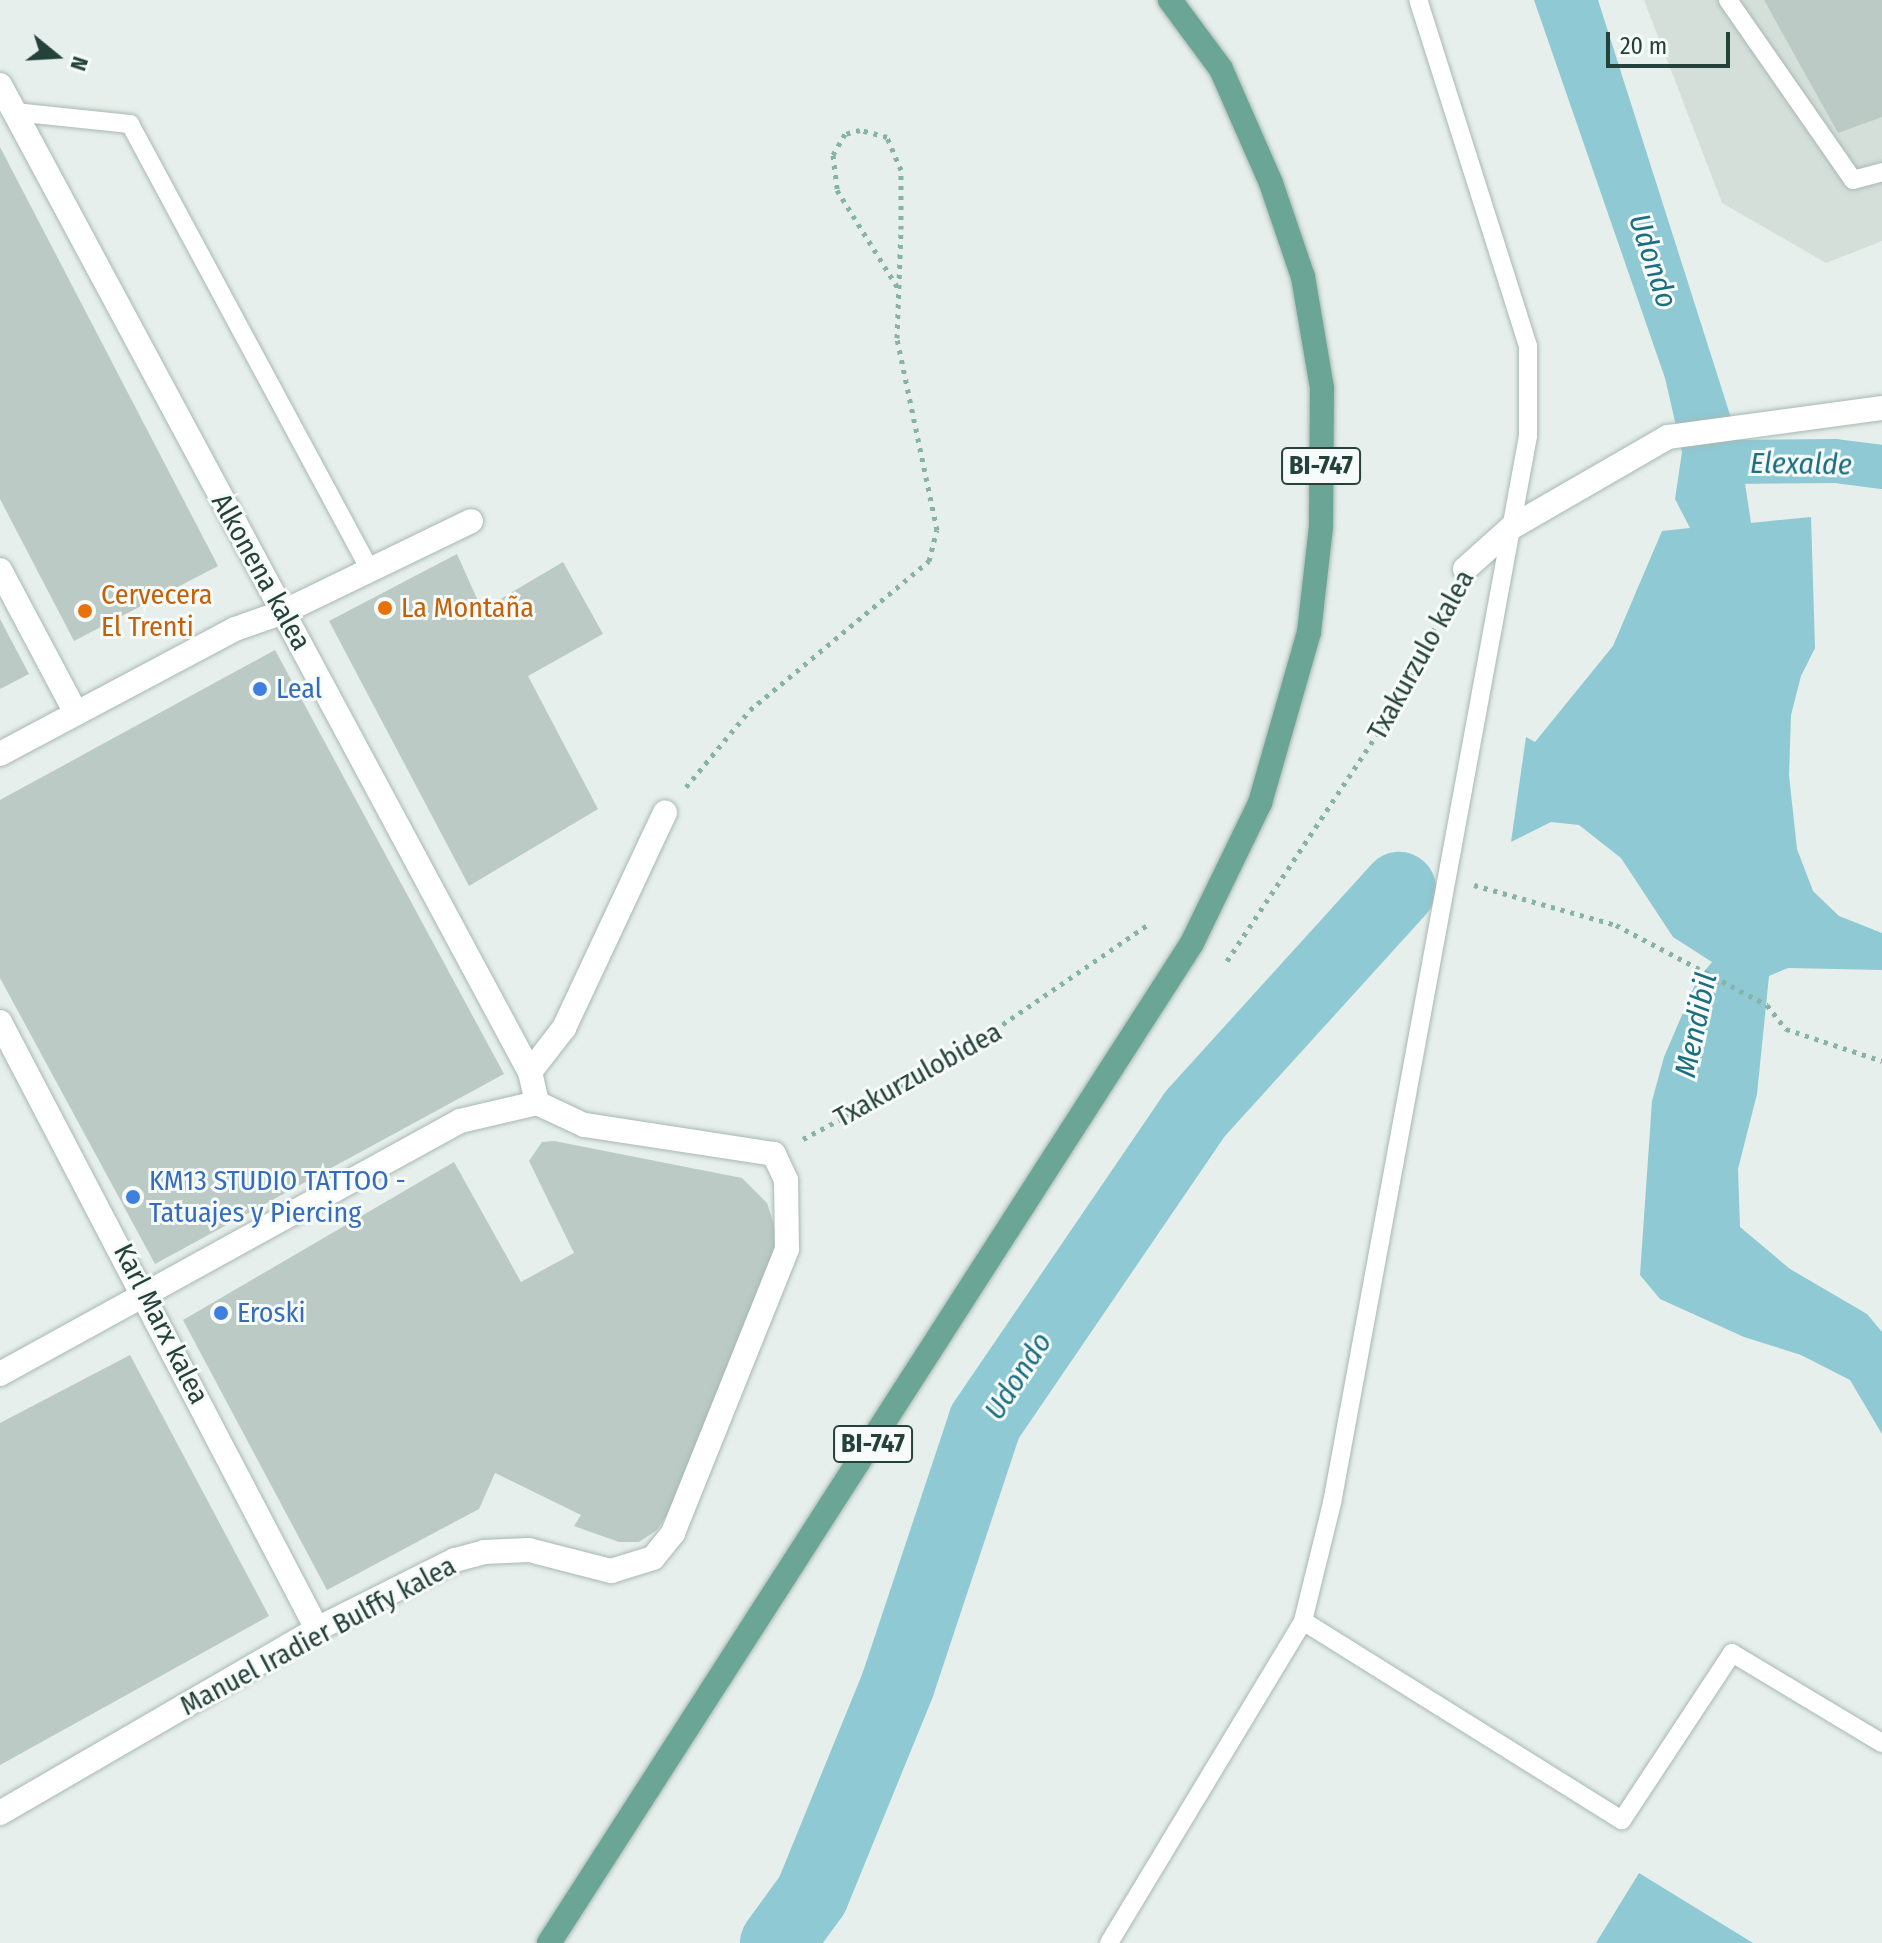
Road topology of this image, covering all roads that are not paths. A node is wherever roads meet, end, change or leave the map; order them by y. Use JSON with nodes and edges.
{"nodes":[{"id":1,"x":1170,"y":0,"type":"edge"},
{"id":2,"x":1418,"y":0,"type":"edge"},
{"id":3,"x":1728,"y":0,"type":"edge"},
{"id":4,"x":0,"y":85,"type":"edge"},
{"id":5,"x":12,"y":124,"type":"edge"},
{"id":6,"x":1882,"y":172,"type":"edge"},
{"id":7,"x":1882,"y":408,"type":"edge"},
{"id":8,"x":471,"y":521,"type":"dead end"},
{"id":9,"x":1512,"y":527,"type":"junction"},
{"id":10,"x":1465,"y":569,"type":"road end"},
{"id":11,"x":0,"y":570,"type":"edge"},
{"id":12,"x":370,"y":570,"type":"junction"},
{"id":13,"x":281,"y":613,"type":"junction"},
{"id":14,"x":75,"y":711,"type":"junction"},
{"id":15,"x":0,"y":754,"type":"edge"},
{"id":16,"x":665,"y":812,"type":"road end"},
{"id":17,"x":0,"y":1022,"type":"edge"},
{"id":18,"x":530,"y":1072,"type":"junction"},
{"id":19,"x":537,"y":1103,"type":"junction"},
{"id":20,"x":145,"y":1293,"type":"junction"},
{"id":21,"x":0,"y":1374,"type":"edge"},
{"id":22,"x":1303,"y":1621,"type":"junction"},
{"id":23,"x":317,"y":1629,"type":"junction"},
{"id":24,"x":1882,"y":1743,"type":"edge"},
{"id":25,"x":0,"y":1813,"type":"edge"},
{"id":26,"x":549,"y":1943,"type":"edge"},
{"id":27,"x":1109,"y":1943,"type":"edge"}],
"edges":[{"from":1,"to":26,"type":"main road","number":"BI-747"},
{"from":2,"to":9,"type":"lane"},
{"from":3,"to":6,"type":"lane"},
{"from":4,"to":5,"type":"street","name":"Alkonena kalea"},
{"from":5,"to":12,"type":"lane"},
{"from":5,"to":13,"type":"street","name":"Alkonena kalea"},
{"from":7,"to":9,"type":"street","name":"Txakurzulo kalea"},
{"from":8,"to":12,"type":"street"},
{"from":9,"to":10,"type":"street","name":"Txakurzulo kalea"},
{"from":9,"to":22,"type":"lane"},
{"from":11,"to":14,"type":"street"},
{"from":12,"to":13,"type":"street"},
{"from":13,"to":14,"type":"street"},
{"from":13,"to":18,"type":"street","name":"Alkonena kalea"},
{"from":14,"to":15,"type":"street"},
{"from":16,"to":18,"type":"street"},
{"from":17,"to":20,"type":"street","name":"Karl Marx kalea"},
{"from":18,"to":19,"type":"street","name":"Alkonena kalea"},
{"from":19,"to":20,"type":"street"},
{"from":19,"to":23,"type":"street","name":"Manuel Iradier Bulffy kalea"},
{"from":20,"to":21,"type":"street"},
{"from":20,"to":23,"type":"street","name":"Karl Marx kalea"},
{"from":22,"to":24,"type":"lane"},
{"from":22,"to":27,"type":"lane"},
{"from":23,"to":25,"type":"street","name":"Manuel Iradier Bulffy kalea"}]}
